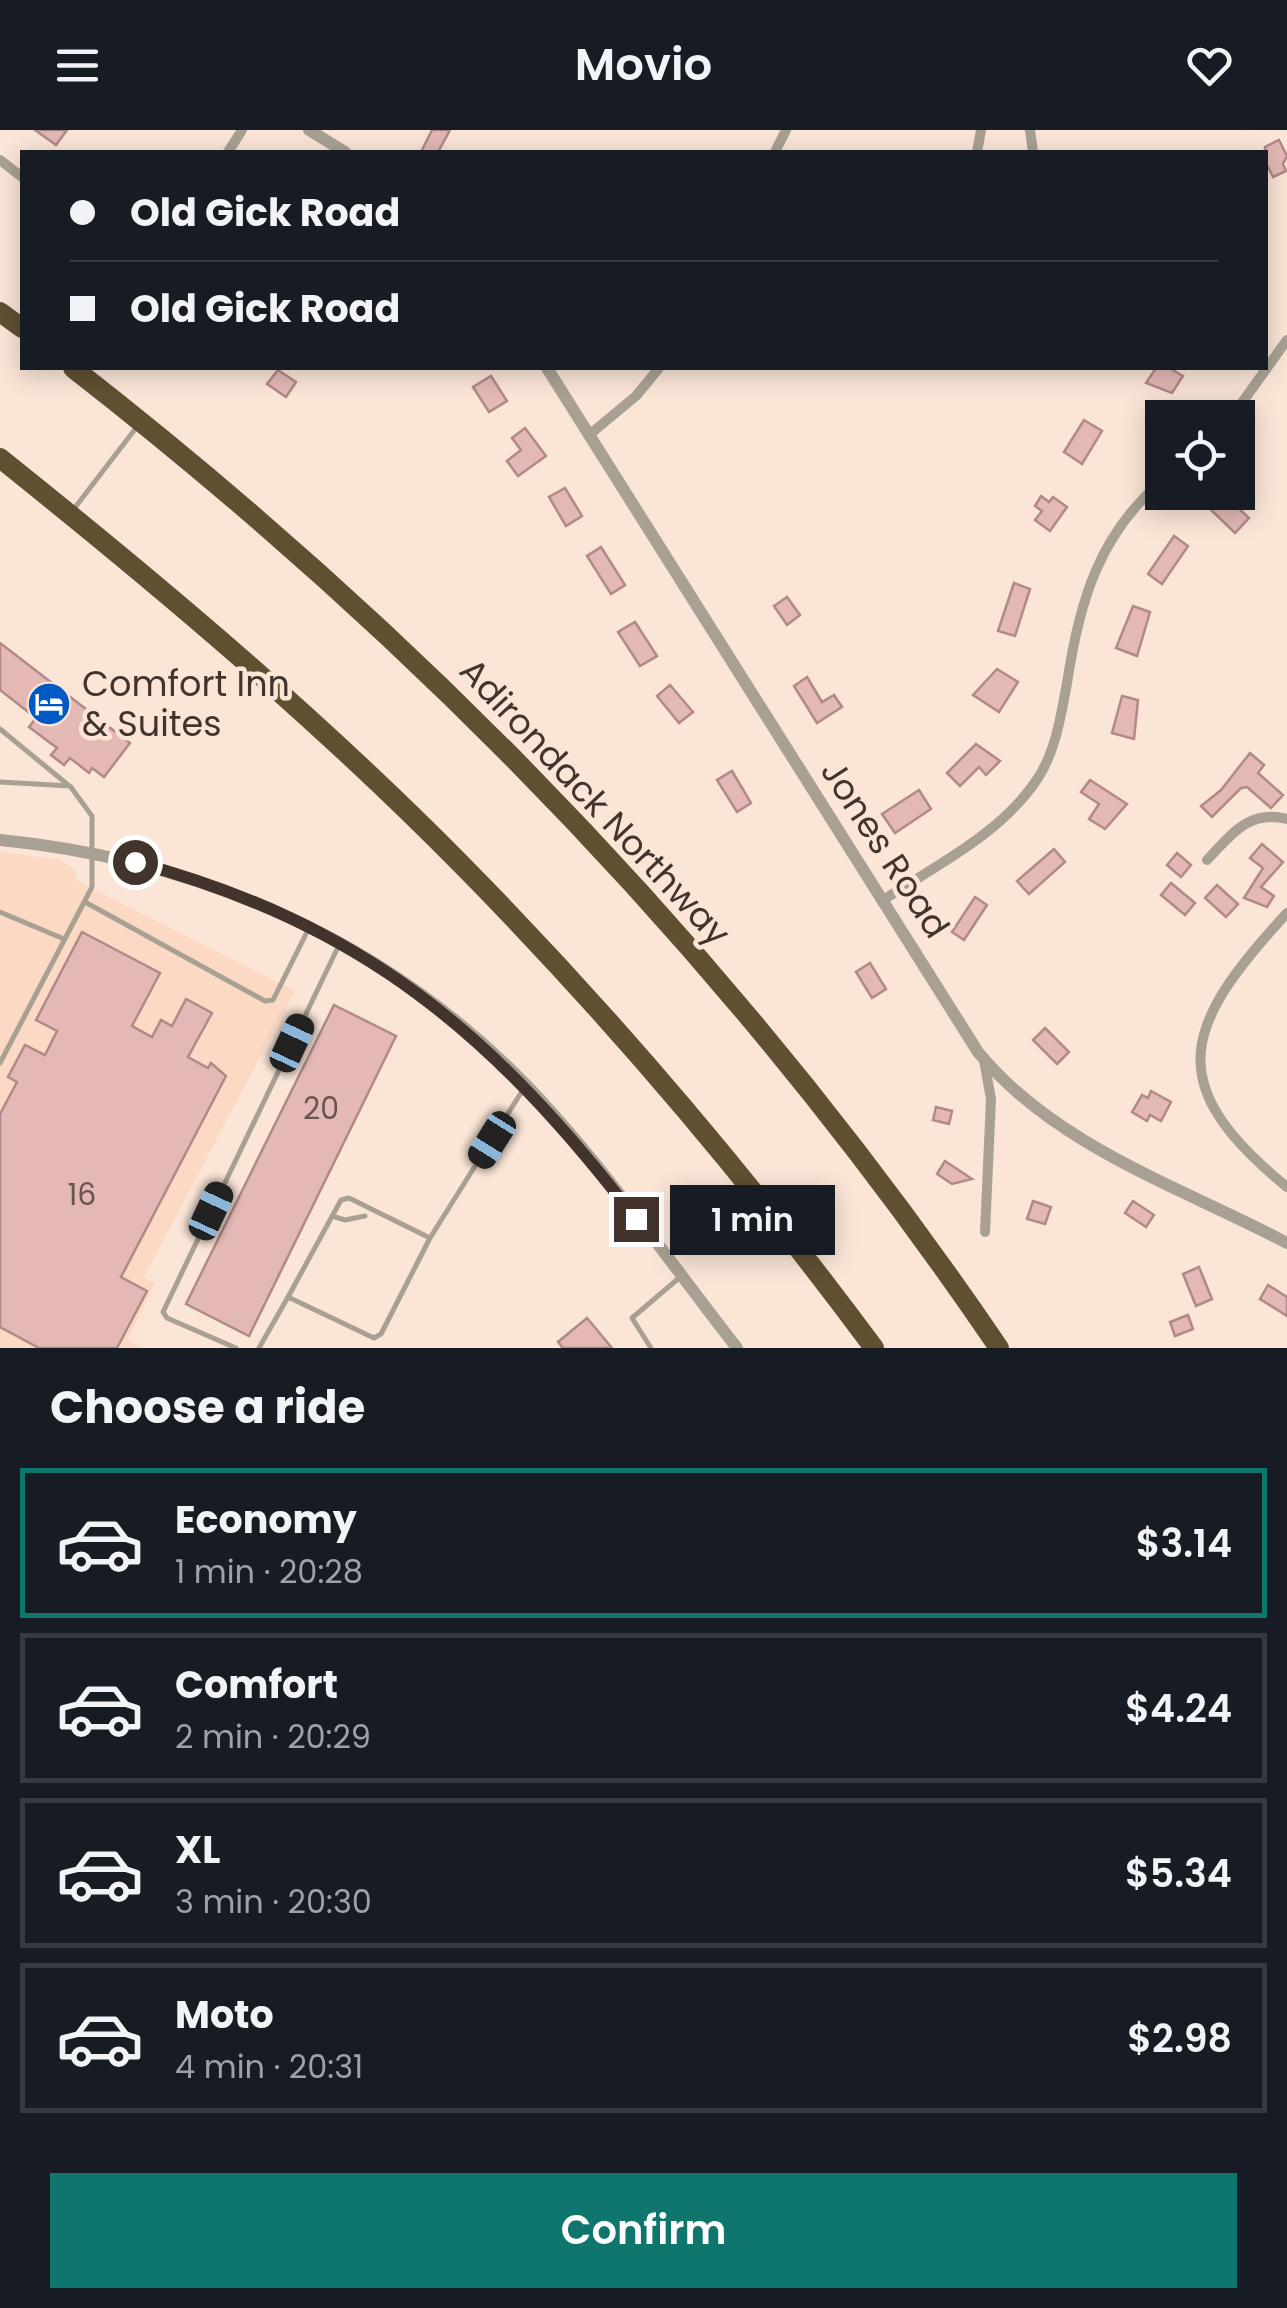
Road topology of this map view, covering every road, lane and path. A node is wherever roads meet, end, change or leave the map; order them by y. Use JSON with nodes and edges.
{"nodes":[{"id":1,"x":308,"y":130,"type":"edge"},
{"id":2,"x":342,"y":150,"type":"edge"},
{"id":3,"x":0,"y":160,"type":"edge"},
{"id":4,"x":20,"y":175,"type":"edge"},
{"id":5,"x":1287,"y":340,"type":"edge"},
{"id":6,"x":1268,"y":367,"type":"edge"},
{"id":7,"x":75,"y":370,"type":"edge"},
{"id":8,"x":548,"y":370,"type":"edge"},
{"id":9,"x":657,"y":370,"type":"edge"},
{"id":10,"x":1266,"y":370,"type":"edge"},
{"id":11,"x":1245,"y":400,"type":"edge"},
{"id":12,"x":141,"y":421,"type":"junction"},
{"id":13,"x":589,"y":435,"type":"junction"},
{"id":14,"x":0,"y":458,"type":"edge"},
{"id":15,"x":1145,"y":499,"type":"edge"},
{"id":16,"x":70,"y":514,"type":"junction"},
{"id":17,"x":0,"y":728,"type":"edge"},
{"id":18,"x":2,"y":780,"type":"edge"},
{"id":19,"x":70,"y":786,"type":"junction"},
{"id":20,"x":1287,"y":820,"type":"edge"},
{"id":21,"x":0,"y":840,"type":"edge"},
{"id":22,"x":95,"y":852,"type":"junction"},
{"id":23,"x":1207,"y":860,"type":"dead end"},
{"id":24,"x":883,"y":900,"type":"junction"},
{"id":25,"x":84,"y":902,"type":"junction"},
{"id":26,"x":0,"y":912,"type":"edge"},
{"id":27,"x":1287,"y":913,"type":"edge"},
{"id":28,"x":310,"y":925,"type":"junction"},
{"id":29,"x":64,"y":939,"type":"junction"},
{"id":30,"x":340,"y":942,"type":"junction"},
{"id":31,"x":984,"y":1060,"type":"junction"},
{"id":32,"x":0,"y":1063,"type":"edge"},
{"id":33,"x":526,"y":1085,"type":"junction"},
{"id":34,"x":1287,"y":1186,"type":"edge"},
{"id":35,"x":332,"y":1216,"type":"junction"},
{"id":36,"x":365,"y":1216,"type":"dead end"},
{"id":37,"x":985,"y":1232,"type":"dead end"},
{"id":38,"x":430,"y":1238,"type":"junction"},
{"id":39,"x":1287,"y":1244,"type":"edge"},
{"id":40,"x":681,"y":1276,"type":"junction"},
{"id":41,"x":288,"y":1297,"type":"junction"},
{"id":42,"x":734,"y":1347,"type":"edge"},
{"id":43,"x":236,"y":1348,"type":"edge"},
{"id":44,"x":258,"y":1348,"type":"edge"},
{"id":45,"x":651,"y":1348,"type":"edge"},
{"id":46,"x":874,"y":1348,"type":"edge"},
{"id":47,"x":999,"y":1348,"type":"edge"}],
"edges":[{"from":1,"to":2,"type":"street"},
{"from":3,"to":4,"type":"street"},
{"from":5,"to":6,"type":"street"},
{"from":7,"to":12,"type":"highway","name":"Adirondack Northway"},
{"from":8,"to":13,"type":"street","name":"Jones Road"},
{"from":9,"to":13,"type":"street"},
{"from":10,"to":11,"type":"street"},
{"from":12,"to":16,"type":"lane"},
{"from":12,"to":47,"type":"highway","name":"Adirondack Northway"},
{"from":13,"to":24,"type":"street","name":"Jones Road"},
{"from":14,"to":16,"type":"highway"},
{"from":15,"to":24,"type":"street"},
{"from":16,"to":46,"type":"highway"},
{"from":17,"to":19,"type":"lane"},
{"from":18,"to":19,"type":"lane"},
{"from":19,"to":22,"type":"lane"},
{"from":20,"to":23,"type":"street"},
{"from":21,"to":22,"type":"street"},
{"from":22,"to":25,"type":"lane"},
{"from":22,"to":28,"type":"street"},
{"from":24,"to":31,"type":"street","name":"Jones Road"},
{"from":25,"to":28,"type":"lane"},
{"from":25,"to":29,"type":"lane"},
{"from":26,"to":29,"type":"lane"},
{"from":27,"to":34,"type":"street"},
{"from":28,"to":30,"type":"street"},
{"from":29,"to":32,"type":"lane"},
{"from":30,"to":33,"type":"street"},
{"from":30,"to":43,"type":"lane"},
{"from":31,"to":37,"type":"street"},
{"from":31,"to":39,"type":"street","name":"Jones Road"},
{"from":33,"to":38,"type":"lane"},
{"from":33,"to":40,"type":"street"},
{"from":35,"to":36,"type":"lane"},
{"from":35,"to":38,"type":"lane"},
{"from":35,"to":41,"type":"lane"},
{"from":38,"to":41,"type":"lane"},
{"from":40,"to":42,"type":"street"},
{"from":40,"to":45,"type":"lane"},
{"from":41,"to":44,"type":"lane"}]}
